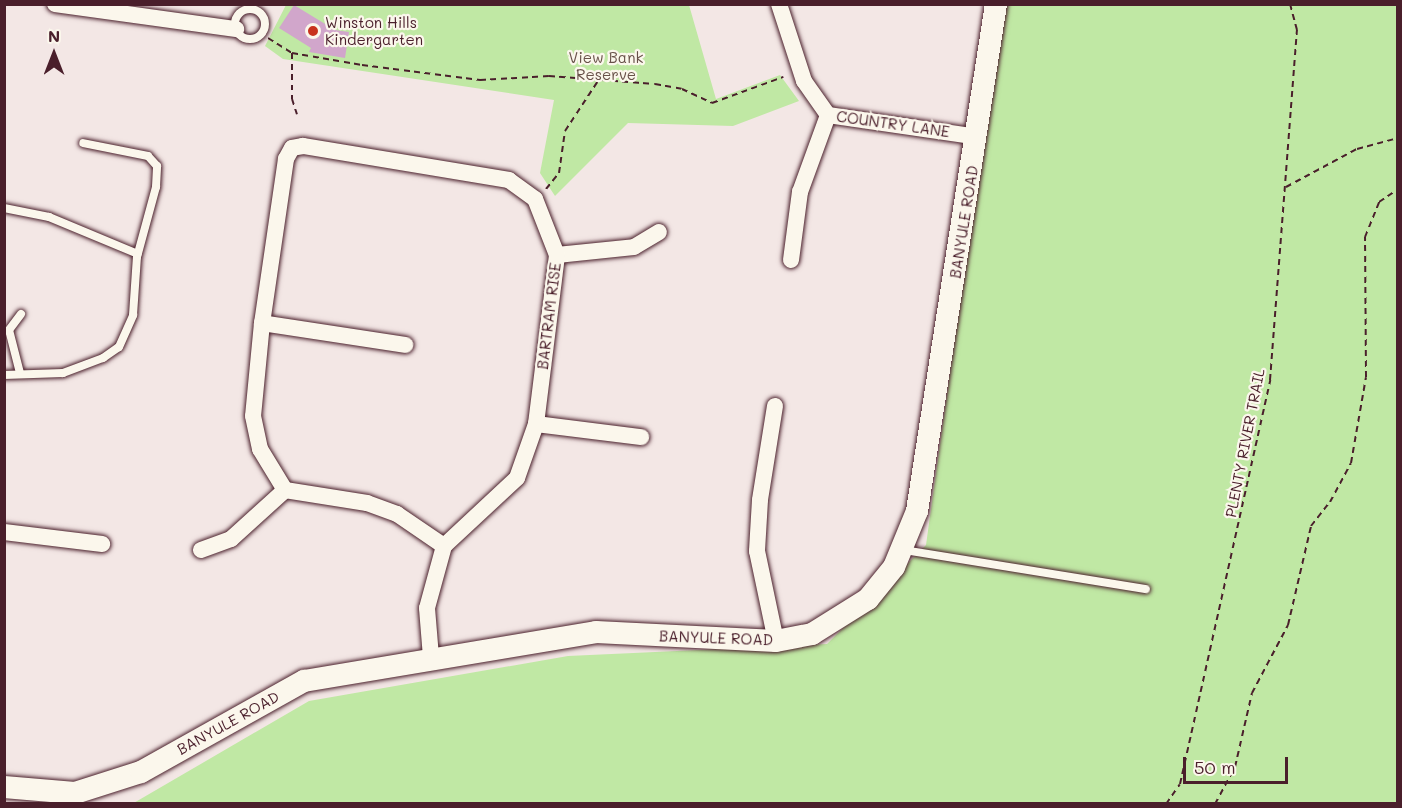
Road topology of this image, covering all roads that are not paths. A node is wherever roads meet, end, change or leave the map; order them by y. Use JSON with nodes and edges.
{"nodes":[{"id":1,"x":55,"y":4,"type":"edge"},
{"id":2,"x":779,"y":4,"type":"edge"},
{"id":3,"x":996,"y":4,"type":"edge"},
{"id":4,"x":142,"y":11,"type":"edge"},
{"id":5,"x":236,"y":29,"type":"junction"},
{"id":6,"x":828,"y":115,"type":"junction"},
{"id":7,"x":972,"y":136,"type":"junction"},
{"id":8,"x":83,"y":143,"type":"dead end"},
{"id":9,"x":4,"y":207,"type":"edge"},
{"id":10,"x":659,"y":231,"type":"dead end"},
{"id":11,"x":138,"y":254,"type":"junction"},
{"id":12,"x":557,"y":255,"type":"junction"},
{"id":13,"x":791,"y":260,"type":"dead end"},
{"id":14,"x":21,"y":314,"type":"dead end"},
{"id":15,"x":262,"y":323,"type":"junction"},
{"id":16,"x":405,"y":345,"type":"dead end"},
{"id":17,"x":20,"y":373,"type":"junction"},
{"id":18,"x":4,"y":375,"type":"edge"},
{"id":19,"x":775,"y":406,"type":"dead end"},
{"id":20,"x":536,"y":424,"type":"junction"},
{"id":21,"x":641,"y":437,"type":"dead end"},
{"id":22,"x":285,"y":490,"type":"junction"},
{"id":23,"x":4,"y":532,"type":"edge"},
{"id":24,"x":102,"y":544,"type":"dead end"},
{"id":25,"x":444,"y":546,"type":"junction"},
{"id":26,"x":201,"y":550,"type":"dead end"},
{"id":27,"x":904,"y":550,"type":"junction"},
{"id":28,"x":1146,"y":589,"type":"dead end"},
{"id":29,"x":776,"y":641,"type":"junction"},
{"id":30,"x":431,"y":657,"type":"junction"},
{"id":31,"x":4,"y":787,"type":"edge"}],
"edges":[{"from":1,"to":4,"type":"street"},
{"from":2,"to":6,"type":"street","name":"COUNTRY LANE"},
{"from":3,"to":7,"type":"street","name":"BANYULE ROAD"},
{"from":4,"to":5,"type":"street"},
{"from":5,"to":5,"type":"lane"},
{"from":6,"to":7,"type":"street","name":"COUNTRY LANE"},
{"from":6,"to":13,"type":"street"},
{"from":7,"to":27,"type":"street","name":"BANYULE ROAD"},
{"from":8,"to":11,"type":"lane"},
{"from":9,"to":11,"type":"lane"},
{"from":10,"to":12,"type":"street"},
{"from":11,"to":17,"type":"lane"},
{"from":12,"to":15,"type":"street","name":"BARTRAM RISE"},
{"from":12,"to":20,"type":"street","name":"BARTRAM RISE"},
{"from":14,"to":17,"type":"lane"},
{"from":15,"to":16,"type":"street"},
{"from":15,"to":22,"type":"street"},
{"from":17,"to":18,"type":"lane"},
{"from":19,"to":29,"type":"street"},
{"from":20,"to":21,"type":"street"},
{"from":20,"to":25,"type":"street","name":"BARTRAM RISE"},
{"from":22,"to":25,"type":"street"},
{"from":22,"to":26,"type":"street"},
{"from":23,"to":24,"type":"street"},
{"from":25,"to":30,"type":"street"},
{"from":27,"to":28,"type":"lane"},
{"from":27,"to":29,"type":"street","name":"BANYULE ROAD"},
{"from":29,"to":30,"type":"street","name":"BANYULE ROAD"},
{"from":30,"to":31,"type":"street","name":"BANYULE ROAD"}]}
